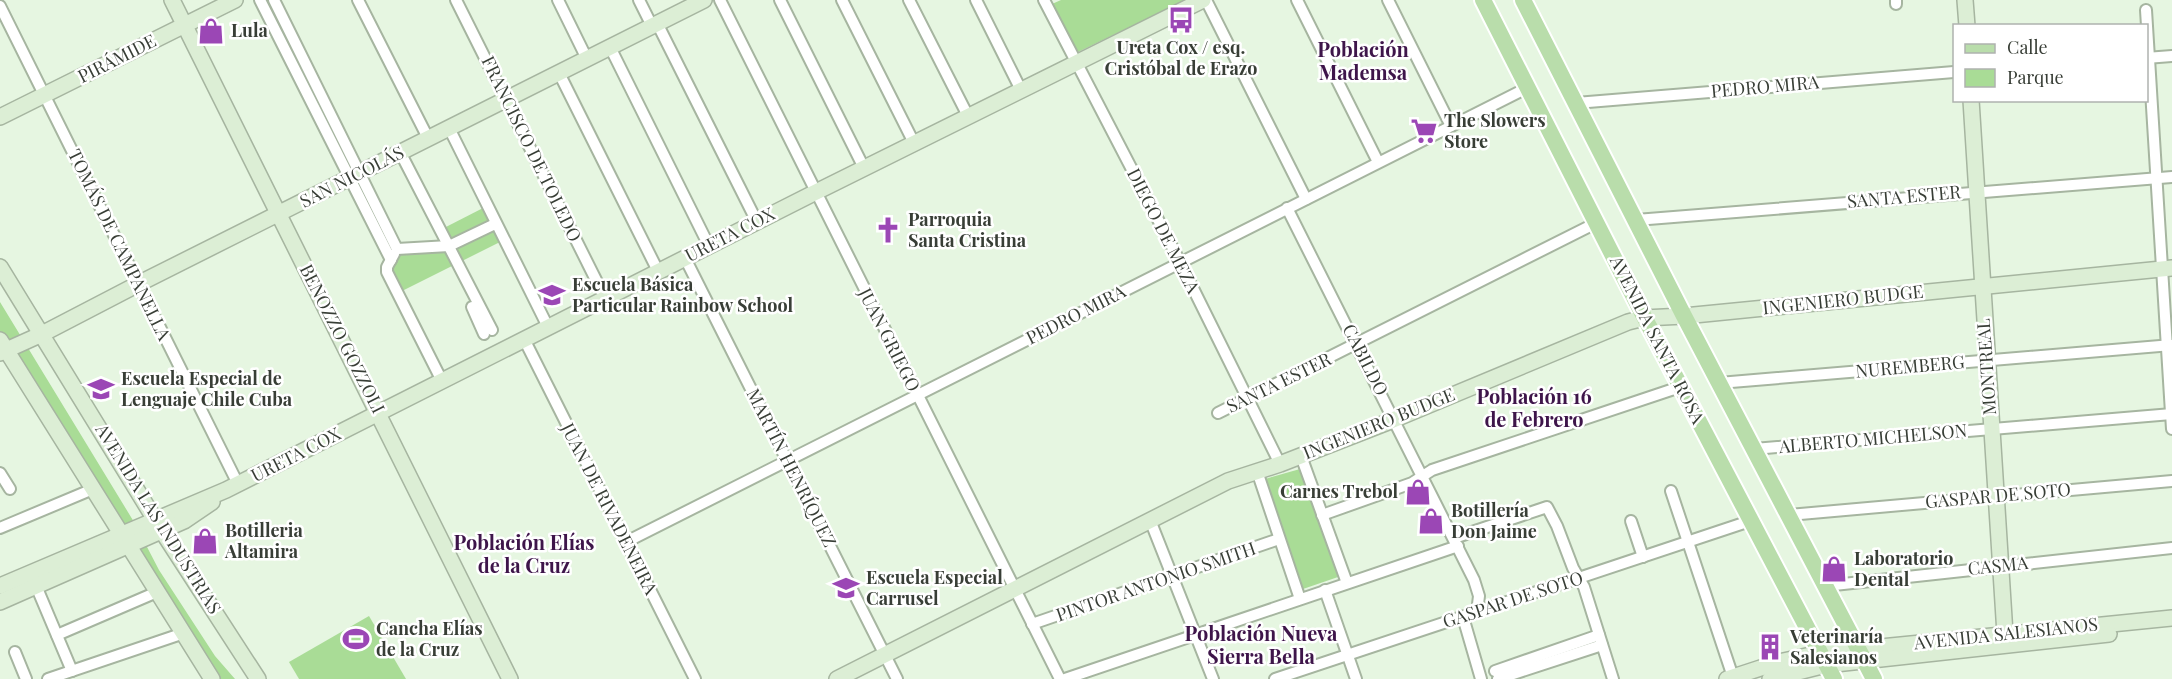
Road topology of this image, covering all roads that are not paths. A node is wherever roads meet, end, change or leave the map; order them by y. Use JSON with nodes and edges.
{"nodes":[{"id":1,"x":172,"y":0,"type":"edge"},
{"id":2,"x":235,"y":0,"type":"edge"},
{"id":3,"x":260,"y":0,"type":"edge"},
{"id":4,"x":273,"y":0,"type":"edge"},
{"id":5,"x":358,"y":0,"type":"edge"},
{"id":6,"x":456,"y":0,"type":"edge"},
{"id":7,"x":558,"y":0,"type":"edge"},
{"id":8,"x":639,"y":0,"type":"edge"},
{"id":9,"x":704,"y":0,"type":"edge"},
{"id":10,"x":720,"y":0,"type":"edge"},
{"id":11,"x":780,"y":0,"type":"edge"},
{"id":12,"x":786,"y":0,"type":"edge"},
{"id":13,"x":842,"y":0,"type":"edge"},
{"id":14,"x":909,"y":0,"type":"edge"},
{"id":15,"x":976,"y":0,"type":"edge"},
{"id":16,"x":1205,"y":0,"type":"edge"},
{"id":17,"x":1297,"y":0,"type":"edge"},
{"id":18,"x":1388,"y":0,"type":"edge"},
{"id":19,"x":1483,"y":0,"type":"edge"},
{"id":20,"x":1523,"y":0,"type":"edge"},
{"id":21,"x":1965,"y":0,"type":"edge"},
{"id":22,"x":1048,"y":1,"type":"edge"},
{"id":23,"x":0,"y":6,"type":"edge"},
{"id":24,"x":2146,"y":10,"type":"dead end"},
{"id":25,"x":658,"y":23,"type":"junction"},
{"id":26,"x":1967,"y":24,"type":"edge"},
{"id":27,"x":2147,"y":24,"type":"edge"},
{"id":28,"x":185,"y":25,"type":"junction"},
{"id":29,"x":610,"y":47,"type":"junction"},
{"id":30,"x":2172,"y":56,"type":"edge"},
{"id":31,"x":2148,"y":58,"type":"edge"},
{"id":32,"x":587,"y":59,"type":"junction"},
{"id":33,"x":1076,"y":63,"type":"junction"},
{"id":34,"x":1953,"y":72,"type":"edge"},
{"id":35,"x":558,"y":73,"type":"junction"},
{"id":36,"x":1527,"y":88,"type":"junction"},
{"id":37,"x":1021,"y":90,"type":"junction"},
{"id":38,"x":45,"y":95,"type":"junction"},
{"id":39,"x":506,"y":99,"type":"junction"},
{"id":40,"x":1971,"y":102,"type":"edge"},
{"id":41,"x":1576,"y":103,"type":"junction"},
{"id":42,"x":968,"y":116,"type":"junction"},
{"id":43,"x":0,"y":117,"type":"edge"},
{"id":44,"x":1451,"y":126,"type":"junction"},
{"id":45,"x":452,"y":127,"type":"junction"},
{"id":46,"x":428,"y":138,"type":"junction"},
{"id":47,"x":914,"y":143,"type":"junction"},
{"id":48,"x":400,"y":152,"type":"junction"},
{"id":49,"x":1378,"y":162,"type":"junction"},
{"id":50,"x":866,"y":167,"type":"junction"},
{"id":51,"x":354,"y":176,"type":"junction"},
{"id":52,"x":2172,"y":177,"type":"edge"},
{"id":53,"x":2156,"y":178,"type":"junction"},
{"id":54,"x":1976,"y":191,"type":"junction"},
{"id":55,"x":815,"y":192,"type":"junction"},
{"id":56,"x":1306,"y":199,"type":"junction"},
{"id":57,"x":1287,"y":208,"type":"junction"},
{"id":58,"x":279,"y":213,"type":"junction"},
{"id":59,"x":759,"y":220,"type":"junction"},
{"id":60,"x":1635,"y":220,"type":"junction"},
{"id":61,"x":1596,"y":222,"type":"junction"},
{"id":62,"x":495,"y":224,"type":"junction"},
{"id":63,"x":709,"y":246,"type":"junction"},
{"id":64,"x":446,"y":247,"type":"junction"},
{"id":65,"x":397,"y":249,"type":"junction"},
{"id":66,"x":685,"y":258,"type":"junction"},
{"id":67,"x":391,"y":260,"type":"junction"},
{"id":68,"x":1180,"y":262,"type":"junction"},
{"id":69,"x":0,"y":267,"type":"edge"},
{"id":70,"x":2167,"y":268,"type":"edge"},
{"id":71,"x":658,"y":271,"type":"junction"},
{"id":72,"x":138,"y":284,"type":"junction"},
{"id":73,"x":1982,"y":286,"type":"junction"},
{"id":74,"x":605,"y":298,"type":"junction"},
{"id":75,"x":1684,"y":315,"type":"junction"},
{"id":76,"x":1644,"y":318,"type":"junction"},
{"id":77,"x":551,"y":326,"type":"junction"},
{"id":78,"x":488,"y":332,"type":"dead end"},
{"id":79,"x":42,"y":334,"type":"junction"},
{"id":80,"x":524,"y":339,"type":"junction"},
{"id":81,"x":1357,"y":344,"type":"junction"},
{"id":82,"x":2169,"y":345,"type":"edge"},
{"id":83,"x":2,"y":348,"type":"edge"},
{"id":84,"x":1987,"y":360,"type":"junction"},
{"id":85,"x":442,"y":381,"type":"junction"},
{"id":86,"x":1719,"y":383,"type":"junction"},
{"id":87,"x":1680,"y":387,"type":"junction"},
{"id":88,"x":917,"y":395,"type":"junction"},
{"id":89,"x":1248,"y":398,"type":"junction"},
{"id":90,"x":1218,"y":412,"type":"dead end"},
{"id":91,"x":378,"y":413,"type":"junction"},
{"id":92,"x":2172,"y":414,"type":"edge"},
{"id":93,"x":1395,"y":419,"type":"junction"},
{"id":94,"x":1991,"y":429,"type":"junction"},
{"id":95,"x":2172,"y":429,"type":"edge"},
{"id":96,"x":1754,"y":449,"type":"junction"},
{"id":97,"x":1301,"y":456,"type":"junction"},
{"id":98,"x":787,"y":460,"type":"junction"},
{"id":99,"x":1280,"y":464,"type":"junction"},
{"id":100,"x":1257,"y":471,"type":"junction"},
{"id":101,"x":0,"y":473,"type":"edge"},
{"id":102,"x":1423,"y":476,"type":"junction"},
{"id":103,"x":2172,"y":481,"type":"edge"},
{"id":104,"x":232,"y":487,"type":"junction"},
{"id":105,"x":9,"y":489,"type":"dead end"},
{"id":106,"x":93,"y":489,"type":"junction"},
{"id":107,"x":1671,"y":491,"type":"dead end"},
{"id":108,"x":1996,"y":496,"type":"junction"},
{"id":109,"x":1322,"y":515,"type":"junction"},
{"id":110,"x":1789,"y":515,"type":"junction"},
{"id":111,"x":1150,"y":520,"type":"junction"},
{"id":112,"x":1631,"y":521,"type":"dead end"},
{"id":113,"x":1750,"y":521,"type":"junction"},
{"id":114,"x":159,"y":526,"type":"junction"},
{"id":115,"x":0,"y":528,"type":"edge"},
{"id":116,"x":1279,"y":539,"type":"junction"},
{"id":117,"x":125,"y":541,"type":"junction"},
{"id":118,"x":626,"y":542,"type":"junction"},
{"id":119,"x":1456,"y":542,"type":"junction"},
{"id":120,"x":1688,"y":542,"type":"junction"},
{"id":121,"x":2172,"y":548,"type":"edge"},
{"id":122,"x":1643,"y":557,"type":"junction"},
{"id":123,"x":2000,"y":566,"type":"junction"},
{"id":124,"x":1172,"y":576,"type":"junction"},
{"id":125,"x":1580,"y":578,"type":"junction"},
{"id":126,"x":33,"y":580,"type":"junction"},
{"id":127,"x":1347,"y":583,"type":"junction"},
{"id":128,"x":1825,"y":585,"type":"junction"},
{"id":129,"x":0,"y":586,"type":"edge"},
{"id":130,"x":1014,"y":589,"type":"junction"},
{"id":131,"x":1325,"y":590,"type":"junction"},
{"id":132,"x":157,"y":592,"type":"junction"},
{"id":133,"x":1300,"y":599,"type":"junction"},
{"id":134,"x":0,"y":602,"type":"edge"},
{"id":135,"x":1477,"y":612,"type":"junction"},
{"id":136,"x":1463,"y":617,"type":"junction"},
{"id":137,"x":2172,"y":618,"type":"edge"},
{"id":138,"x":1032,"y":624,"type":"junction"},
{"id":139,"x":2172,"y":629,"type":"edge"},
{"id":140,"x":184,"y":633,"type":"junction"},
{"id":141,"x":57,"y":634,"type":"junction"},
{"id":142,"x":2005,"y":634,"type":"junction"},
{"id":143,"x":1195,"y":635,"type":"junction"},
{"id":144,"x":1601,"y":640,"type":"junction"},
{"id":145,"x":15,"y":652,"type":"dead end"},
{"id":146,"x":885,"y":654,"type":"junction"},
{"id":147,"x":1347,"y":655,"type":"junction"},
{"id":148,"x":1861,"y":655,"type":"junction"},
{"id":149,"x":1827,"y":666,"type":"edge"},
{"id":150,"x":72,"y":671,"type":"junction"},
{"id":151,"x":1496,"y":675,"type":"edge"},
{"id":152,"x":1730,"y":678,"type":"edge"},
{"id":153,"x":26,"y":679,"type":"edge"},
{"id":154,"x":48,"y":679,"type":"edge"},
{"id":155,"x":212,"y":679,"type":"edge"},
{"id":156,"x":258,"y":679,"type":"edge"},
{"id":157,"x":510,"y":679,"type":"edge"},
{"id":158,"x":694,"y":679,"type":"edge"},
{"id":159,"x":837,"y":679,"type":"edge"},
{"id":160,"x":897,"y":679,"type":"edge"},
{"id":161,"x":1060,"y":679,"type":"edge"},
{"id":162,"x":1065,"y":679,"type":"edge"},
{"id":163,"x":1213,"y":679,"type":"edge"},
{"id":164,"x":1275,"y":679,"type":"edge"},
{"id":165,"x":1356,"y":679,"type":"edge"},
{"id":166,"x":1482,"y":679,"type":"edge"},
{"id":167,"x":1613,"y":679,"type":"edge"},
{"id":168,"x":1770,"y":679,"type":"edge"},
{"id":169,"x":1874,"y":679,"type":"edge"}],
"edges":[{"from":1,"to":28,"type":"street","name":"BENOZZO GOZZOLI"},
{"from":2,"to":28,"type":"street","name":"PIRÁMIDE"},
{"from":3,"to":51,"type":"street"},
{"from":4,"to":51,"type":"street"},
{"from":5,"to":46,"type":"street"},
{"from":6,"to":39,"type":"street","name":"FRANCISCO DE TOLEDO"},
{"from":7,"to":32,"type":"street"},
{"from":8,"to":25,"type":"street"},
{"from":9,"to":25,"type":"street","name":"SAN NICOLÁS"},
{"from":10,"to":55,"type":"street","name":"JUAN GRIEGO"},
{"from":11,"to":50,"type":"street"},
{"from":12,"to":50,"type":"street"},
{"from":13,"to":47,"type":"street"},
{"from":14,"to":42,"type":"street"},
{"from":15,"to":37,"type":"street"},
{"from":16,"to":33,"type":"street","name":"URETA COX"},
{"from":16,"to":56,"type":"street"},
{"from":17,"to":49,"type":"street"},
{"from":18,"to":44,"type":"street"},
{"from":19,"to":36,"type":"main road","name":"AVENIDA SANTA ROSA"},
{"from":20,"to":41,"type":"main road","name":"AVENIDA SANTA ROSA"},
{"from":21,"to":26,"type":"street"},
{"from":22,"to":33,"type":"street","name":"DIEGO DE MEZA"},
{"from":23,"to":38,"type":"street","name":"TOMÁS DE CAMPANELLA"},
{"from":24,"to":27,"type":"street"},
{"from":25,"to":29,"type":"street","name":"SAN NICOLÁS"},
{"from":25,"to":59,"type":"street"},
{"from":28,"to":38,"type":"street","name":"PIRÁMIDE"},
{"from":28,"to":58,"type":"street","name":"BENOZZO GOZZOLI"},
{"from":29,"to":32,"type":"street","name":"SAN NICOLÁS"},
{"from":29,"to":63,"type":"street"},
{"from":30,"to":31,"type":"street"},
{"from":31,"to":53,"type":"street"},
{"from":32,"to":35,"type":"street","name":"SAN NICOLÁS"},
{"from":33,"to":37,"type":"street","name":"URETA COX"},
{"from":33,"to":68,"type":"street","name":"DIEGO DE MEZA"},
{"from":34,"to":41,"type":"street","name":"PEDRO MIRA"},
{"from":35,"to":39,"type":"street","name":"SAN NICOLÁS"},
{"from":35,"to":71,"type":"street"},
{"from":36,"to":44,"type":"street","name":"PEDRO MIRA"},
{"from":36,"to":61,"type":"main road","name":"AVENIDA SANTA ROSA"},
{"from":37,"to":42,"type":"street","name":"URETA COX"},
{"from":38,"to":43,"type":"street","name":"PIRÁMIDE"},
{"from":38,"to":72,"type":"street","name":"TOMÁS DE CAMPANELLA"},
{"from":39,"to":45,"type":"street","name":"SAN NICOLÁS"},
{"from":39,"to":74,"type":"street","name":"FRANCISCO DE TOLEDO"},
{"from":40,"to":54,"type":"street","name":"MONTREAL"},
{"from":41,"to":60,"type":"main road","name":"AVENIDA SANTA ROSA"},
{"from":42,"to":47,"type":"street","name":"URETA COX"},
{"from":44,"to":49,"type":"street","name":"PEDRO MIRA"},
{"from":45,"to":46,"type":"street","name":"SAN NICOLÁS"},
{"from":45,"to":62,"type":"street"},
{"from":45,"to":77,"type":"street"},
{"from":46,"to":48,"type":"street","name":"SAN NICOLÁS"},
{"from":47,"to":50,"type":"street","name":"URETA COX"},
{"from":48,"to":51,"type":"street","name":"SAN NICOLÁS"},
{"from":48,"to":64,"type":"street"},
{"from":49,"to":56,"type":"street","name":"PEDRO MIRA"},
{"from":50,"to":55,"type":"street","name":"URETA COX"},
{"from":51,"to":58,"type":"street","name":"SAN NICOLÁS"},
{"from":51,"to":65,"type":"street"},
{"from":51,"to":67,"type":"street"},
{"from":52,"to":53,"type":"street","name":"SANTA ESTER"},
{"from":53,"to":54,"type":"street","name":"SANTA ESTER"},
{"from":53,"to":70,"type":"street"},
{"from":54,"to":60,"type":"street","name":"SANTA ESTER"},
{"from":54,"to":73,"type":"street","name":"MONTREAL"},
{"from":55,"to":59,"type":"street","name":"URETA COX"},
{"from":55,"to":88,"type":"street","name":"JUAN GRIEGO"},
{"from":56,"to":57,"type":"street","name":"PEDRO MIRA"},
{"from":57,"to":68,"type":"street","name":"PEDRO MIRA"},
{"from":57,"to":81,"type":"street","name":"CABILDO"},
{"from":58,"to":72,"type":"street","name":"SAN NICOLÁS"},
{"from":58,"to":91,"type":"street","name":"BENOZZO GOZZOLI"},
{"from":59,"to":63,"type":"street","name":"URETA COX"},
{"from":60,"to":75,"type":"main road","name":"AVENIDA SANTA ROSA"},
{"from":61,"to":76,"type":"main road","name":"AVENIDA SANTA ROSA"},
{"from":61,"to":81,"type":"street","name":"SANTA ESTER"},
{"from":62,"to":64,"type":"street"},
{"from":62,"to":77,"type":"street"},
{"from":63,"to":66,"type":"street","name":"URETA COX"},
{"from":64,"to":65,"type":"street"},
{"from":64,"to":78,"type":"street"},
{"from":65,"to":67,"type":"street"},
{"from":66,"to":71,"type":"street","name":"URETA COX"},
{"from":66,"to":98,"type":"street","name":"MARTÍN HENRÍQUEZ"},
{"from":67,"to":85,"type":"street"},
{"from":68,"to":88,"type":"street","name":"PEDRO MIRA"},
{"from":68,"to":89,"type":"street","name":"DIEGO DE MEZA"},
{"from":69,"to":79,"type":"street","name":"AVENIDA LAS INDUSTRIAS"},
{"from":70,"to":73,"type":"street","name":"INGENIERO BUDGE"},
{"from":70,"to":82,"type":"street"},
{"from":71,"to":74,"type":"street","name":"URETA COX"},
{"from":72,"to":79,"type":"street","name":"SAN NICOLÁS"},
{"from":72,"to":104,"type":"street","name":"TOMÁS DE CAMPANELLA"},
{"from":73,"to":75,"type":"street","name":"INGENIERO BUDGE"},
{"from":73,"to":84,"type":"street","name":"MONTREAL"},
{"from":74,"to":77,"type":"street","name":"URETA COX"},
{"from":75,"to":76,"type":"street","name":"INGENIERO BUDGE"},
{"from":75,"to":86,"type":"main road","name":"AVENIDA SANTA ROSA"},
{"from":76,"to":87,"type":"main road","name":"AVENIDA SANTA ROSA"},
{"from":76,"to":93,"type":"street","name":"INGENIERO BUDGE"},
{"from":77,"to":80,"type":"street","name":"URETA COX"},
{"from":79,"to":83,"type":"street","name":"SAN NICOLÁS"},
{"from":79,"to":114,"type":"street","name":"AVENIDA LAS INDUSTRIAS"},
{"from":80,"to":85,"type":"street","name":"URETA COX"},
{"from":80,"to":118,"type":"street","name":"JUAN DE RIVADENEIRA"},
{"from":81,"to":89,"type":"street","name":"SANTA ESTER"},
{"from":81,"to":93,"type":"street","name":"CABILDO"},
{"from":82,"to":84,"type":"street","name":"NUREMBERG"},
{"from":82,"to":92,"type":"street"},
{"from":83,"to":106,"type":"street"},
{"from":84,"to":86,"type":"street","name":"NUREMBERG"},
{"from":84,"to":94,"type":"street","name":"MONTREAL"},
{"from":85,"to":91,"type":"street","name":"URETA COX"},
{"from":86,"to":96,"type":"main road","name":"AVENIDA SANTA ROSA"},
{"from":87,"to":102,"type":"street"},
{"from":87,"to":113,"type":"main road","name":"AVENIDA SANTA ROSA"},
{"from":88,"to":98,"type":"street","name":"PEDRO MIRA"},
{"from":88,"to":130,"type":"street","name":"JUAN GRIEGO"},
{"from":89,"to":90,"type":"street","name":"SANTA ESTER"},
{"from":89,"to":99,"type":"street","name":"DIEGO DE MEZA"},
{"from":91,"to":104,"type":"street","name":"URETA COX"},
{"from":91,"to":157,"type":"street","name":"BENOZZO GOZZOLI"},
{"from":92,"to":94,"type":"street","name":"ALBERTO MICHELSON"},
{"from":92,"to":95,"type":"street"},
{"from":93,"to":97,"type":"street","name":"INGENIERO BUDGE"},
{"from":93,"to":102,"type":"street","name":"CABILDO"},
{"from":94,"to":96,"type":"street","name":"ALBERTO MICHELSON"},
{"from":94,"to":108,"type":"street","name":"MONTREAL"},
{"from":96,"to":110,"type":"main road","name":"AVENIDA SANTA ROSA"},
{"from":97,"to":99,"type":"street","name":"INGENIERO BUDGE"},
{"from":97,"to":109,"type":"street"},
{"from":98,"to":118,"type":"street","name":"PEDRO MIRA"},
{"from":98,"to":146,"type":"street","name":"MARTÍN HENRÍQUEZ"},
{"from":99,"to":100,"type":"street","name":"INGENIERO BUDGE"},
{"from":100,"to":111,"type":"street","name":"INGENIERO BUDGE"},
{"from":100,"to":116,"type":"street"},
{"from":101,"to":105,"type":"street"},
{"from":102,"to":109,"type":"street"},
{"from":102,"to":119,"type":"street","name":"CABILDO"},
{"from":103,"to":108,"type":"street","name":"GASPAR DE SOTO"},
{"from":104,"to":114,"type":"street","name":"URETA COX"},
{"from":106,"to":115,"type":"street"},
{"from":106,"to":117,"type":"street"},
{"from":107,"to":120,"type":"street"},
{"from":108,"to":110,"type":"street","name":"GASPAR DE SOTO"},
{"from":108,"to":123,"type":"street","name":"MONTREAL"},
{"from":109,"to":127,"type":"street"},
{"from":110,"to":128,"type":"main road","name":"AVENIDA SANTA ROSA"},
{"from":111,"to":124,"type":"street"},
{"from":111,"to":130,"type":"street","name":"INGENIERO BUDGE"},
{"from":112,"to":122,"type":"street"},
{"from":113,"to":120,"type":"street","name":"GASPAR DE SOTO"},
{"from":113,"to":149,"type":"main road","name":"AVENIDA SANTA ROSA"},
{"from":114,"to":117,"type":"street","name":"URETA COX"},
{"from":114,"to":156,"type":"street","name":"AVENIDA LAS INDUSTRIAS"},
{"from":116,"to":124,"type":"street","name":"PINTOR ANTONIO SMITH"},
{"from":116,"to":133,"type":"street"},
{"from":117,"to":126,"type":"street","name":"URETA COX"},
{"from":117,"to":132,"type":"street"},
{"from":118,"to":158,"type":"street","name":"JUAN DE RIVADENEIRA"},
{"from":119,"to":125,"type":"street"},
{"from":119,"to":127,"type":"street"},
{"from":119,"to":135,"type":"street","name":"CABILDO"},
{"from":120,"to":122,"type":"street","name":"GASPAR DE SOTO"},
{"from":120,"to":152,"type":"street"},
{"from":121,"to":123,"type":"street","name":"CASMA"},
{"from":122,"to":125,"type":"street","name":"GASPAR DE SOTO"},
{"from":123,"to":128,"type":"street","name":"CASMA"},
{"from":123,"to":142,"type":"street","name":"MONTREAL"},
{"from":124,"to":138,"type":"street","name":"PINTOR ANTONIO SMITH"},
{"from":124,"to":143,"type":"street"},
{"from":125,"to":135,"type":"street","name":"GASPAR DE SOTO"},
{"from":125,"to":144,"type":"street"},
{"from":126,"to":129,"type":"street","name":"URETA COX"},
{"from":126,"to":134,"type":"street","name":"URETA COX"},
{"from":126,"to":141,"type":"street"},
{"from":127,"to":131,"type":"street"},
{"from":128,"to":148,"type":"main road","name":"AVENIDA SANTA ROSA"},
{"from":130,"to":138,"type":"street","name":"JUAN GRIEGO"},
{"from":130,"to":146,"type":"street","name":"INGENIERO BUDGE"},
{"from":131,"to":133,"type":"street"},
{"from":131,"to":147,"type":"street"},
{"from":132,"to":140,"type":"street"},
{"from":132,"to":141,"type":"street"},
{"from":133,"to":143,"type":"street"},
{"from":135,"to":136,"type":"street","name":"GASPAR DE SOTO"},
{"from":136,"to":147,"type":"street","name":"GASPAR DE SOTO"},
{"from":136,"to":166,"type":"street"},
{"from":137,"to":142,"type":"street","name":"AVENIDA SALESIANOS"},
{"from":138,"to":161,"type":"street","name":"JUAN GRIEGO"},
{"from":139,"to":148,"type":"street","name":"AVENIDA SALESIANOS"},
{"from":140,"to":150,"type":"street"},
{"from":140,"to":155,"type":"street"},
{"from":141,"to":150,"type":"street"},
{"from":142,"to":148,"type":"street","name":"AVENIDA SALESIANOS"},
{"from":143,"to":162,"type":"street"},
{"from":143,"to":163,"type":"street"},
{"from":144,"to":151,"type":"street"},
{"from":144,"to":167,"type":"street"},
{"from":145,"to":153,"type":"street"},
{"from":146,"to":159,"type":"street","name":"INGENIERO BUDGE"},
{"from":146,"to":160,"type":"street","name":"MARTÍN HENRÍQUEZ"},
{"from":147,"to":164,"type":"street","name":"GASPAR DE SOTO"},
{"from":147,"to":165,"type":"street"},
{"from":148,"to":149,"type":"street","name":"AVENIDA SALESIANOS"},
{"from":148,"to":169,"type":"main road","name":"AVENIDA SANTA ROSA"},
{"from":149,"to":152,"type":"street"},
{"from":149,"to":168,"type":"street"},
{"from":150,"to":154,"type":"street"}]}
